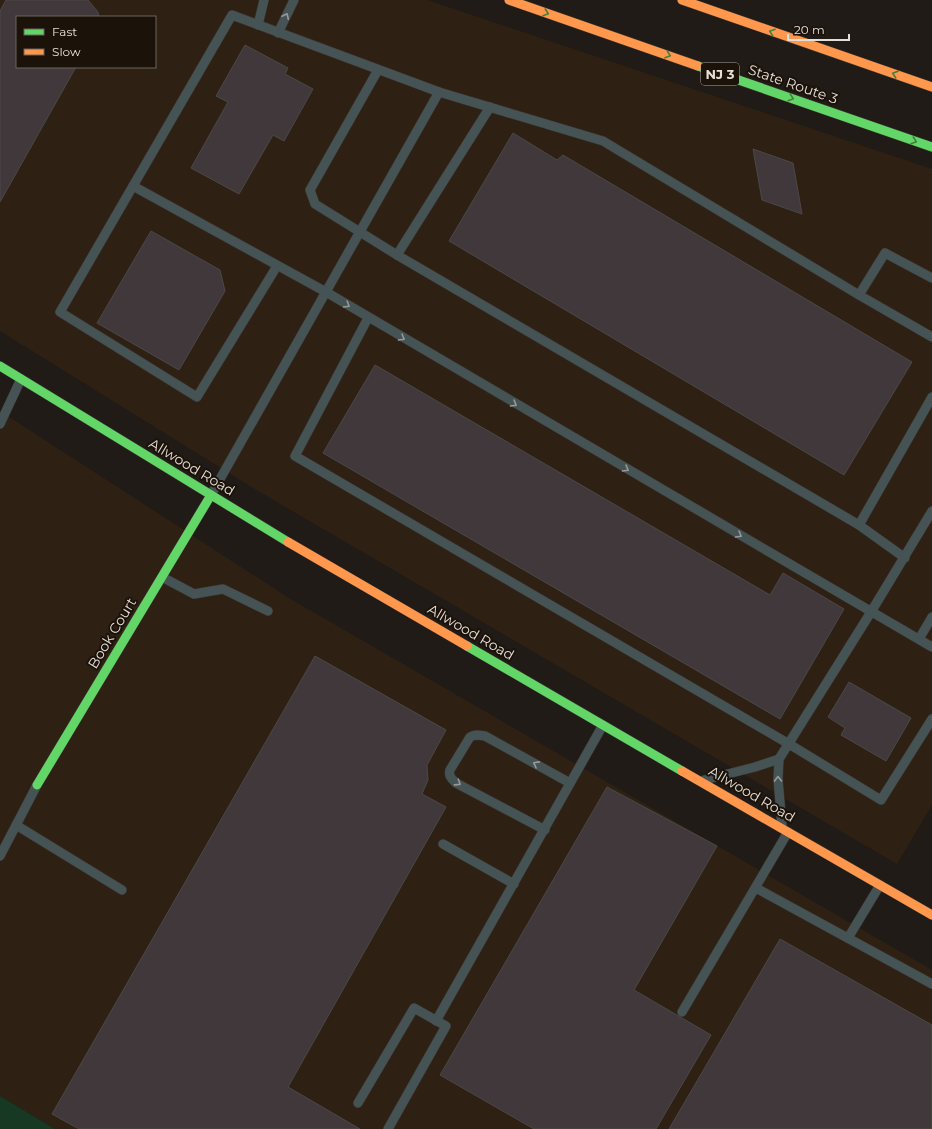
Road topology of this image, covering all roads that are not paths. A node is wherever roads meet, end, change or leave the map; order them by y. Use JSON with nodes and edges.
{"nodes":[{"id":1,"x":264,"y":0,"type":"edge"},
{"id":2,"x":294,"y":0,"type":"edge"},
{"id":3,"x":509,"y":0,"type":"edge"},
{"id":4,"x":682,"y":0,"type":"edge"},
{"id":5,"x":258,"y":25,"type":"junction"},
{"id":6,"x":278,"y":33,"type":"junction"},
{"id":7,"x":378,"y":70,"type":"junction"},
{"id":8,"x":932,"y":87,"type":"edge"},
{"id":9,"x":439,"y":92,"type":"junction"},
{"id":10,"x":490,"y":107,"type":"junction"},
{"id":11,"x":932,"y":147,"type":"edge"},
{"id":12,"x":133,"y":186,"type":"junction"},
{"id":13,"x":359,"y":233,"type":"junction"},
{"id":14,"x":397,"y":255,"type":"junction"},
{"id":15,"x":277,"y":266,"type":"junction"},
{"id":16,"x":932,"y":278,"type":"edge"},
{"id":17,"x":326,"y":292,"type":"junction"},
{"id":18,"x":859,"y":295,"type":"junction"},
{"id":19,"x":368,"y":318,"type":"junction"},
{"id":20,"x":932,"y":337,"type":"edge"},
{"id":21,"x":0,"y":366,"type":"edge"},
{"id":22,"x":21,"y":379,"type":"junction"},
{"id":23,"x":932,"y":396,"type":"edge"},
{"id":24,"x":0,"y":424,"type":"edge"},
{"id":25,"x":211,"y":495,"type":"junction"},
{"id":26,"x":932,"y":511,"type":"edge"},
{"id":27,"x":859,"y":525,"type":"junction"},
{"id":28,"x":904,"y":558,"type":"junction"},
{"id":29,"x":162,"y":577,"type":"junction"},
{"id":30,"x":268,"y":611,"type":"dead end"},
{"id":31,"x":871,"y":612,"type":"junction"},
{"id":32,"x":932,"y":617,"type":"edge"},
{"id":33,"x":919,"y":639,"type":"junction"},
{"id":34,"x":932,"y":646,"type":"edge"},
{"id":35,"x":932,"y":719,"type":"edge"},
{"id":36,"x":603,"y":725,"type":"junction"},
{"id":37,"x":789,"y":744,"type":"junction"},
{"id":38,"x":779,"y":759,"type":"junction"},
{"id":39,"x":701,"y":780,"type":"junction"},
{"id":40,"x":570,"y":783,"type":"junction"},
{"id":41,"x":37,"y":785,"type":"joint"},
{"id":42,"x":16,"y":825,"type":"junction"},
{"id":43,"x":545,"y":830,"type":"junction"},
{"id":44,"x":785,"y":830,"type":"junction"},
{"id":45,"x":442,"y":844,"type":"dead end"},
{"id":46,"x":0,"y":856,"type":"edge"},
{"id":47,"x":514,"y":884,"type":"junction"},
{"id":48,"x":880,"y":885,"type":"junction"},
{"id":49,"x":756,"y":888,"type":"junction"},
{"id":50,"x":122,"y":890,"type":"dead end"},
{"id":51,"x":932,"y":915,"type":"edge"},
{"id":52,"x":848,"y":938,"type":"junction"},
{"id":53,"x":932,"y":984,"type":"edge"},
{"id":54,"x":682,"y":1012,"type":"dead end"},
{"id":55,"x":436,"y":1021,"type":"junction"},
{"id":56,"x":358,"y":1103,"type":"dead end"},
{"id":57,"x":388,"y":1129,"type":"edge"}],
"edges":[{"from":1,"to":5,"type":"lane"},
{"from":6,"to":2,"type":"lane","one_way":true},
{"from":3,"to":11,"type":"main road","name":"State Route 3","number":"NJ 3","one_way":true},
{"from":8,"to":4,"type":"main road","one_way":true},
{"from":5,"to":6,"type":"lane"},
{"from":5,"to":12,"type":"lane"},
{"from":6,"to":7,"type":"lane"},
{"from":7,"to":9,"type":"lane"},
{"from":7,"to":13,"type":"lane"},
{"from":9,"to":10,"type":"lane"},
{"from":9,"to":13,"type":"lane"},
{"from":10,"to":14,"type":"lane"},
{"from":10,"to":18,"type":"lane"},
{"from":12,"to":15,"type":"lane"},
{"from":12,"to":15,"type":"lane"},
{"from":13,"to":14,"type":"lane"},
{"from":13,"to":17,"type":"lane"},
{"from":14,"to":27,"type":"lane"},
{"from":15,"to":17,"type":"lane"},
{"from":16,"to":18,"type":"lane"},
{"from":17,"to":19,"type":"lane","one_way":true},
{"from":17,"to":25,"type":"lane"},
{"from":18,"to":20,"type":"lane"},
{"from":19,"to":31,"type":"lane","one_way":true},
{"from":19,"to":37,"type":"lane"},
{"from":21,"to":22,"type":"main road","name":"Allwood Road"},
{"from":22,"to":24,"type":"lane"},
{"from":22,"to":25,"type":"main road","name":"Allwood Road"},
{"from":23,"to":27,"type":"lane"},
{"from":25,"to":29,"type":"main road","name":"Book Court"},
{"from":25,"to":36,"type":"main road","name":"Allwood Road"},
{"from":26,"to":28,"type":"lane"},
{"from":27,"to":28,"type":"lane"},
{"from":28,"to":31,"type":"lane"},
{"from":29,"to":30,"type":"lane"},
{"from":29,"to":41,"type":"main road","name":"Book Court"},
{"from":31,"to":33,"type":"lane"},
{"from":31,"to":37,"type":"lane"},
{"from":32,"to":33,"type":"lane"},
{"from":33,"to":34,"type":"lane"},
{"from":35,"to":37,"type":"lane"},
{"from":36,"to":39,"type":"main road","name":"Allwood Road"},
{"from":36,"to":40,"type":"lane"},
{"from":37,"to":38,"type":"lane"},
{"from":38,"to":39,"type":"lane"},
{"from":44,"to":38,"type":"lane","one_way":true},
{"from":39,"to":44,"type":"main road","name":"Allwood Road"},
{"from":40,"to":43,"type":"lane"},
{"from":40,"to":43,"type":"lane","one_way":true},
{"from":41,"to":42,"type":"lane"},
{"from":42,"to":46,"type":"lane"},
{"from":42,"to":50,"type":"lane"},
{"from":43,"to":47,"type":"lane"},
{"from":44,"to":48,"type":"main road","name":"Allwood Road"},
{"from":44,"to":49,"type":"lane"},
{"from":45,"to":47,"type":"lane"},
{"from":47,"to":55,"type":"lane"},
{"from":48,"to":51,"type":"main road","name":"Allwood Road"},
{"from":48,"to":52,"type":"lane"},
{"from":49,"to":52,"type":"lane"},
{"from":49,"to":54,"type":"lane"},
{"from":52,"to":53,"type":"lane"},
{"from":55,"to":56,"type":"lane"},
{"from":55,"to":57,"type":"lane"}]}
